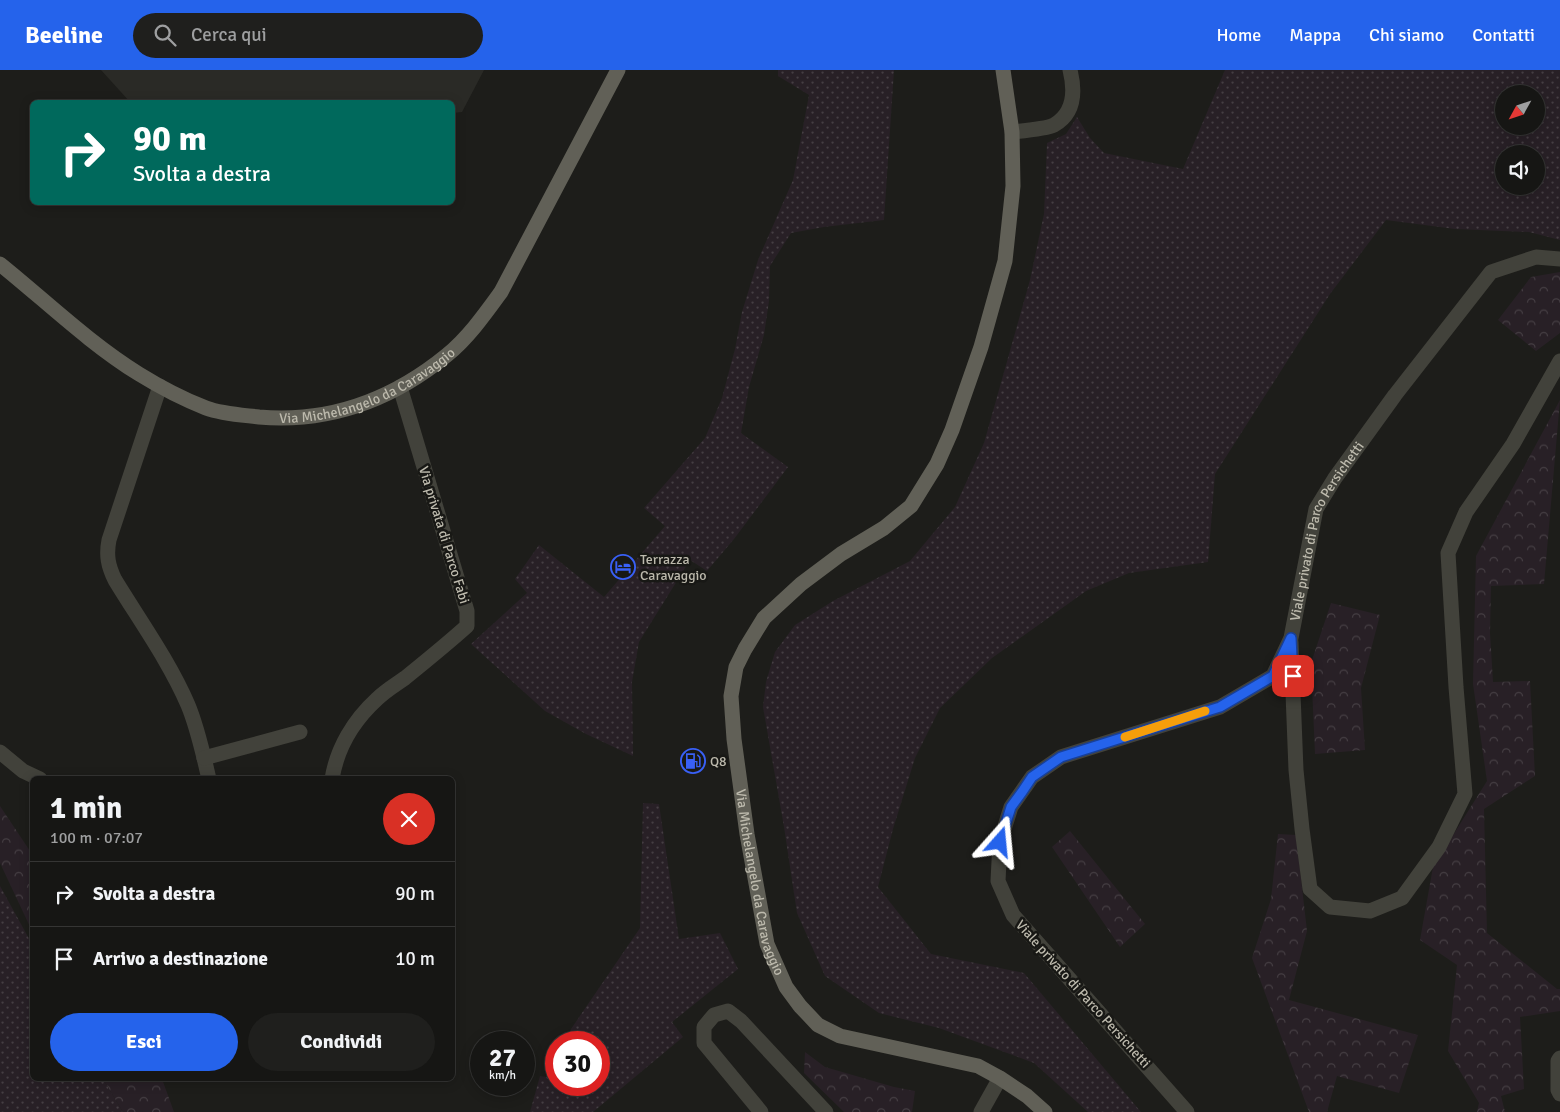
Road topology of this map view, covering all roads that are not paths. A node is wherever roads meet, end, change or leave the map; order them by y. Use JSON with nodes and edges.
{"nodes":[{"id":1,"x":618,"y":70,"type":"edge"},
{"id":2,"x":1003,"y":70,"type":"edge"},
{"id":3,"x":1070,"y":70,"type":"edge"},
{"id":4,"x":1012,"y":132,"type":"junction"},
{"id":5,"x":1560,"y":259,"type":"edge"},
{"id":6,"x":0,"y":264,"type":"edge"},
{"id":7,"x":1560,"y":361,"type":"edge"},
{"id":8,"x":160,"y":386,"type":"junction"},
{"id":9,"x":400,"y":387,"type":"junction"},
{"id":10,"x":1291,"y":638,"type":"junction"},
{"id":11,"x":300,"y":732,"type":"dead end"},
{"id":12,"x":0,"y":752,"type":"edge"},
{"id":13,"x":204,"y":758,"type":"junction"},
{"id":14,"x":33,"y":776,"type":"edge"},
{"id":15,"x":207,"y":776,"type":"edge"},
{"id":16,"x":333,"y":776,"type":"edge"},
{"id":17,"x":1560,"y":1058,"type":"edge"},
{"id":18,"x":1000,"y":1078,"type":"junction"},
{"id":19,"x":1560,"y":1094,"type":"edge"},
{"id":20,"x":761,"y":1112,"type":"edge"},
{"id":21,"x":826,"y":1112,"type":"edge"},
{"id":22,"x":981,"y":1112,"type":"edge"},
{"id":23,"x":1045,"y":1112,"type":"edge"},
{"id":24,"x":1187,"y":1112,"type":"edge"}],
"edges":[{"from":1,"to":9,"type":"main road","name":"Via Michelangelo da Caravaggio"},
{"from":2,"to":4,"type":"main road","name":"Via Michelangelo da Caravaggio"},
{"from":3,"to":4,"type":"street"},
{"from":4,"to":18,"type":"main road","name":"Via Michelangelo da Caravaggio"},
{"from":5,"to":10,"type":"street","name":"Viale privato di Parco Persichetti"},
{"from":6,"to":8,"type":"main road","name":"Via Michelangelo da Caravaggio"},
{"from":7,"to":10,"type":"street"},
{"from":8,"to":9,"type":"main road","name":"Via Michelangelo da Caravaggio"},
{"from":8,"to":13,"type":"street"},
{"from":9,"to":16,"type":"street","name":"Via privata di Parco Fabi"},
{"from":10,"to":24,"type":"street","name":"Viale privato di Parco Persichetti"},
{"from":11,"to":13,"type":"street"},
{"from":12,"to":14,"type":"street"},
{"from":13,"to":15,"type":"street"},
{"from":17,"to":19,"type":"street"},
{"from":18,"to":22,"type":"street"},
{"from":18,"to":23,"type":"main road","name":"Via Michelangelo da Caravaggio"},
{"from":20,"to":21,"type":"street"}]}
